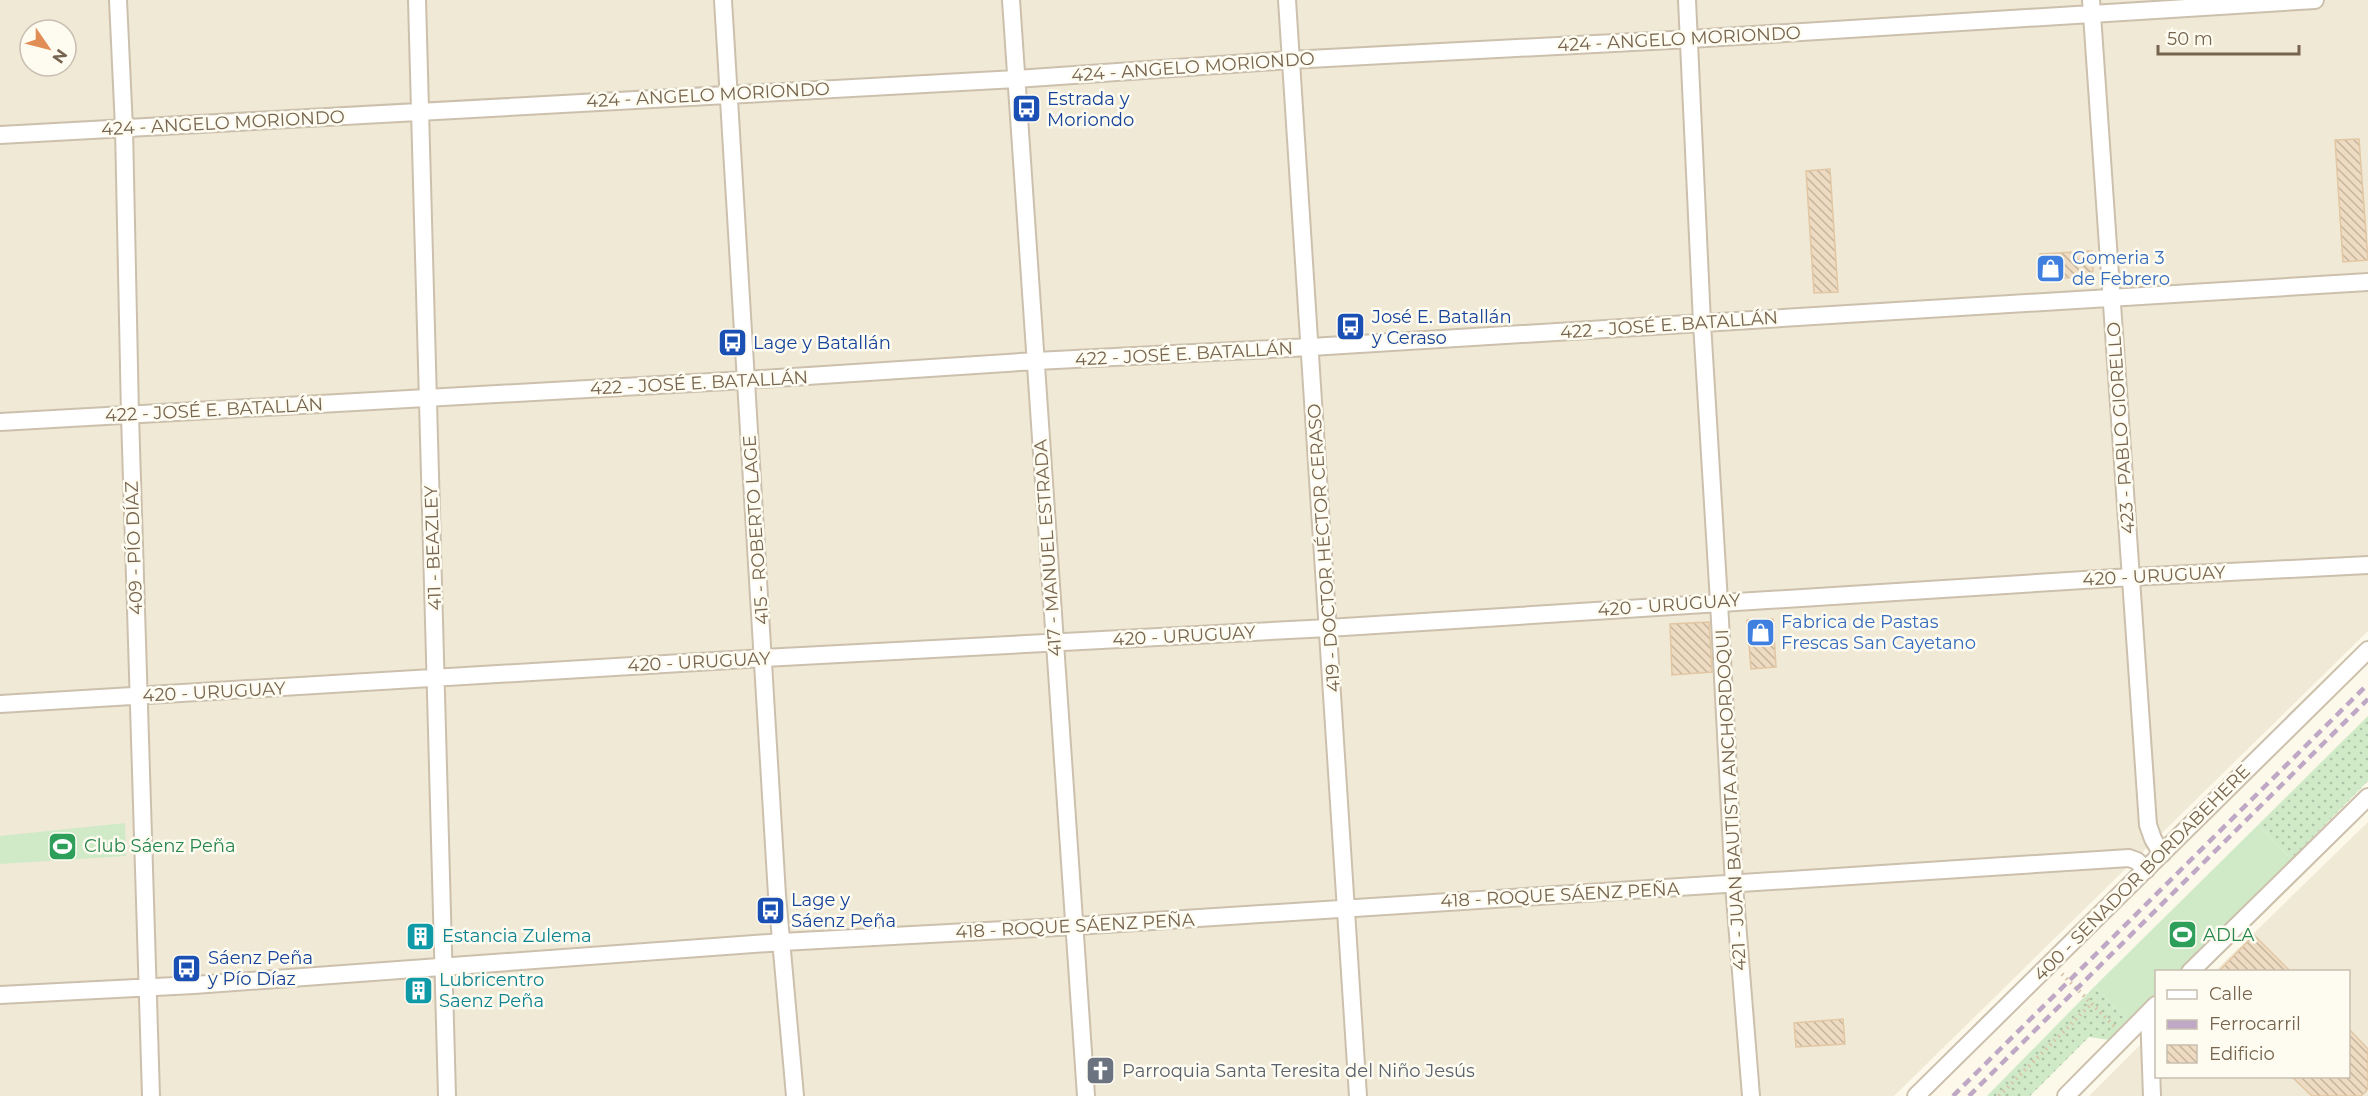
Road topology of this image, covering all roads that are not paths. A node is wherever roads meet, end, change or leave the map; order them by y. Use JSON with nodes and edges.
{"nodes":[{"id":1,"x":118,"y":0,"type":"edge"},
{"id":2,"x":417,"y":0,"type":"edge"},
{"id":3,"x":723,"y":0,"type":"edge"},
{"id":4,"x":1011,"y":0,"type":"edge"},
{"id":5,"x":1287,"y":0,"type":"edge"},
{"id":6,"x":1687,"y":0,"type":"edge"},
{"id":7,"x":2315,"y":0,"type":"edge"},
{"id":8,"x":2091,"y":7,"type":"edge"},
{"id":9,"x":1690,"y":39,"type":"junction"},
{"id":10,"x":1290,"y":60,"type":"junction"},
{"id":11,"x":1016,"y":79,"type":"junction"},
{"id":12,"x":729,"y":93,"type":"junction"},
{"id":13,"x":420,"y":113,"type":"junction"},
{"id":14,"x":124,"y":128,"type":"junction"},
{"id":15,"x":0,"y":135,"type":"edge"},
{"id":16,"x":2368,"y":282,"type":"edge"},
{"id":17,"x":2112,"y":298,"type":"junction"},
{"id":18,"x":1702,"y":323,"type":"junction"},
{"id":19,"x":1311,"y":348,"type":"junction"},
{"id":20,"x":1036,"y":361,"type":"junction"},
{"id":21,"x":746,"y":380,"type":"junction"},
{"id":22,"x":429,"y":399,"type":"junction"},
{"id":23,"x":130,"y":414,"type":"junction"},
{"id":24,"x":0,"y":422,"type":"edge"},
{"id":25,"x":2368,"y":565,"type":"edge"},
{"id":26,"x":2131,"y":577,"type":"junction"},
{"id":27,"x":1719,"y":602,"type":"junction"},
{"id":28,"x":1328,"y":628,"type":"junction"},
{"id":29,"x":1054,"y":643,"type":"junction"},
{"id":30,"x":2368,"y":650,"type":"edge"},
{"id":31,"x":764,"y":658,"type":"junction"},
{"id":32,"x":437,"y":679,"type":"junction"},
{"id":33,"x":139,"y":696,"type":"junction"},
{"id":34,"x":0,"y":704,"type":"edge"},
{"id":35,"x":2368,"y":797,"type":"edge"},
{"id":36,"x":2162,"y":854,"type":"junction"},
{"id":37,"x":2146,"y":870,"type":"junction"},
{"id":38,"x":1734,"y":885,"type":"junction"},
{"id":39,"x":1347,"y":908,"type":"junction"},
{"id":40,"x":1076,"y":927,"type":"junction"},
{"id":41,"x":782,"y":942,"type":"junction"},
{"id":42,"x":443,"y":966,"type":"junction"},
{"id":43,"x":2192,"y":970,"type":"edge"},
{"id":44,"x":149,"y":987,"type":"junction"},
{"id":45,"x":0,"y":995,"type":"edge"},
{"id":46,"x":2153,"y":1009,"type":"edge"},
{"id":47,"x":151,"y":1096,"type":"edge"},
{"id":48,"x":447,"y":1096,"type":"edge"},
{"id":49,"x":795,"y":1096,"type":"edge"},
{"id":50,"x":1086,"y":1096,"type":"edge"},
{"id":51,"x":1358,"y":1096,"type":"edge"},
{"id":52,"x":1751,"y":1096,"type":"edge"},
{"id":53,"x":1916,"y":1096,"type":"edge"},
{"id":54,"x":2066,"y":1096,"type":"edge"},
{"id":55,"x":2152,"y":1096,"type":"edge"}],
"edges":[{"from":1,"to":14,"type":"street","name":"409 - PÍO DÍAZ"},
{"from":2,"to":13,"type":"street","name":"411 - BEAZLEY"},
{"from":3,"to":12,"type":"street","name":"415 - ROBERTO LAGE"},
{"from":4,"to":11,"type":"street","name":"417 - MANUEL ESTRADA"},
{"from":5,"to":10,"type":"street","name":"419 - DOCTOR HÉCTOR CERASO"},
{"from":6,"to":9,"type":"street","name":"421 - JUAN BAUTISTA ANCHORDOQUI"},
{"from":7,"to":8,"type":"street","name":"424 - ANGELO MORIONDO"},
{"from":8,"to":9,"type":"street","name":"424 - ANGELO MORIONDO"},
{"from":8,"to":17,"type":"street","name":"423 - PABLO GIORELLO"},
{"from":9,"to":10,"type":"street","name":"424 - ANGELO MORIONDO"},
{"from":9,"to":18,"type":"street","name":"421 - JUAN BAUTISTA ANCHORDOQUI"},
{"from":10,"to":11,"type":"street","name":"424 - ANGELO MORIONDO"},
{"from":10,"to":19,"type":"street","name":"419 - DOCTOR HÉCTOR CERASO"},
{"from":11,"to":12,"type":"street","name":"424 - ANGELO MORIONDO"},
{"from":11,"to":20,"type":"street","name":"417 - MANUEL ESTRADA"},
{"from":12,"to":13,"type":"street","name":"424 - ANGELO MORIONDO"},
{"from":12,"to":21,"type":"street","name":"415 - ROBERTO LAGE"},
{"from":13,"to":14,"type":"street","name":"424 - ANGELO MORIONDO"},
{"from":13,"to":22,"type":"street","name":"411 - BEAZLEY"},
{"from":14,"to":15,"type":"street","name":"424 - ANGELO MORIONDO"},
{"from":14,"to":23,"type":"street","name":"409 - PÍO DÍAZ"},
{"from":16,"to":17,"type":"street","name":"422 - JOSÉ E. BATALLÁN"},
{"from":17,"to":18,"type":"street","name":"422 - JOSÉ E. BATALLÁN"},
{"from":17,"to":26,"type":"street","name":"423 - PABLO GIORELLO"},
{"from":18,"to":19,"type":"street","name":"422 - JOSÉ E. BATALLÁN"},
{"from":18,"to":27,"type":"street","name":"421 - JUAN BAUTISTA ANCHORDOQUI"},
{"from":19,"to":20,"type":"street","name":"422 - JOSÉ E. BATALLÁN"},
{"from":19,"to":28,"type":"street","name":"419 - DOCTOR HÉCTOR CERASO"},
{"from":20,"to":21,"type":"street","name":"422 - JOSÉ E. BATALLÁN"},
{"from":20,"to":29,"type":"street","name":"417 - MANUEL ESTRADA"},
{"from":21,"to":22,"type":"street","name":"422 - JOSÉ E. BATALLÁN"},
{"from":21,"to":31,"type":"street","name":"415 - ROBERTO LAGE"},
{"from":22,"to":23,"type":"street","name":"422 - JOSÉ E. BATALLÁN"},
{"from":22,"to":32,"type":"street","name":"411 - BEAZLEY"},
{"from":23,"to":24,"type":"street","name":"422 - JOSÉ E. BATALLÁN"},
{"from":23,"to":33,"type":"street","name":"409 - PÍO DÍAZ"},
{"from":25,"to":26,"type":"street","name":"420 - URUGUAY"},
{"from":26,"to":27,"type":"street","name":"420 - URUGUAY"},
{"from":26,"to":36,"type":"street","name":"423 - PABLO GIORELLO"},
{"from":27,"to":28,"type":"street","name":"420 - URUGUAY"},
{"from":27,"to":38,"type":"street","name":"421 - JUAN BAUTISTA ANCHORDOQUI"},
{"from":28,"to":29,"type":"street","name":"420 - URUGUAY"},
{"from":28,"to":39,"type":"street","name":"419 - DOCTOR HÉCTOR CERASO"},
{"from":29,"to":31,"type":"street","name":"420 - URUGUAY"},
{"from":29,"to":40,"type":"street","name":"417 - MANUEL ESTRADA"},
{"from":30,"to":36,"type":"street","name":"400 - SENADOR BORDABEHERE"},
{"from":31,"to":32,"type":"street","name":"420 - URUGUAY"},
{"from":31,"to":41,"type":"street","name":"415 - ROBERTO LAGE"},
{"from":32,"to":33,"type":"street","name":"420 - URUGUAY"},
{"from":32,"to":42,"type":"street","name":"411 - BEAZLEY"},
{"from":33,"to":34,"type":"street","name":"420 - URUGUAY"},
{"from":33,"to":44,"type":"street","name":"409 - PÍO DÍAZ"},
{"from":35,"to":43,"type":"street"},
{"from":36,"to":37,"type":"street","name":"400 - SENADOR BORDABEHERE"},
{"from":37,"to":38,"type":"street","name":"418 - ROQUE SÁENZ PEÑA"},
{"from":37,"to":53,"type":"street","name":"400 - SENADOR BORDABEHERE"},
{"from":38,"to":39,"type":"street","name":"418 - ROQUE SÁENZ PEÑA"},
{"from":38,"to":52,"type":"street","name":"421 - JUAN BAUTISTA ANCHORDOQUI"},
{"from":39,"to":40,"type":"street","name":"418 - ROQUE SÁENZ PEÑA"},
{"from":39,"to":51,"type":"street","name":"419 - DOCTOR HÉCTOR CERASO"},
{"from":40,"to":41,"type":"street","name":"418 - ROQUE SÁENZ PEÑA"},
{"from":40,"to":50,"type":"street","name":"417 - MANUEL ESTRADA"},
{"from":41,"to":42,"type":"street","name":"418 - ROQUE SÁENZ PEÑA"},
{"from":41,"to":49,"type":"street","name":"415 - ROBERTO LAGE"},
{"from":42,"to":44,"type":"street","name":"418 - ROQUE SÁENZ PEÑA"},
{"from":42,"to":48,"type":"street","name":"411 - BEAZLEY"},
{"from":44,"to":45,"type":"street","name":"418 - ROQUE SÁENZ PEÑA"},
{"from":44,"to":47,"type":"street","name":"409 - PÍO DÍAZ"},
{"from":46,"to":54,"type":"street"},
{"from":46,"to":55,"type":"street"}]}
